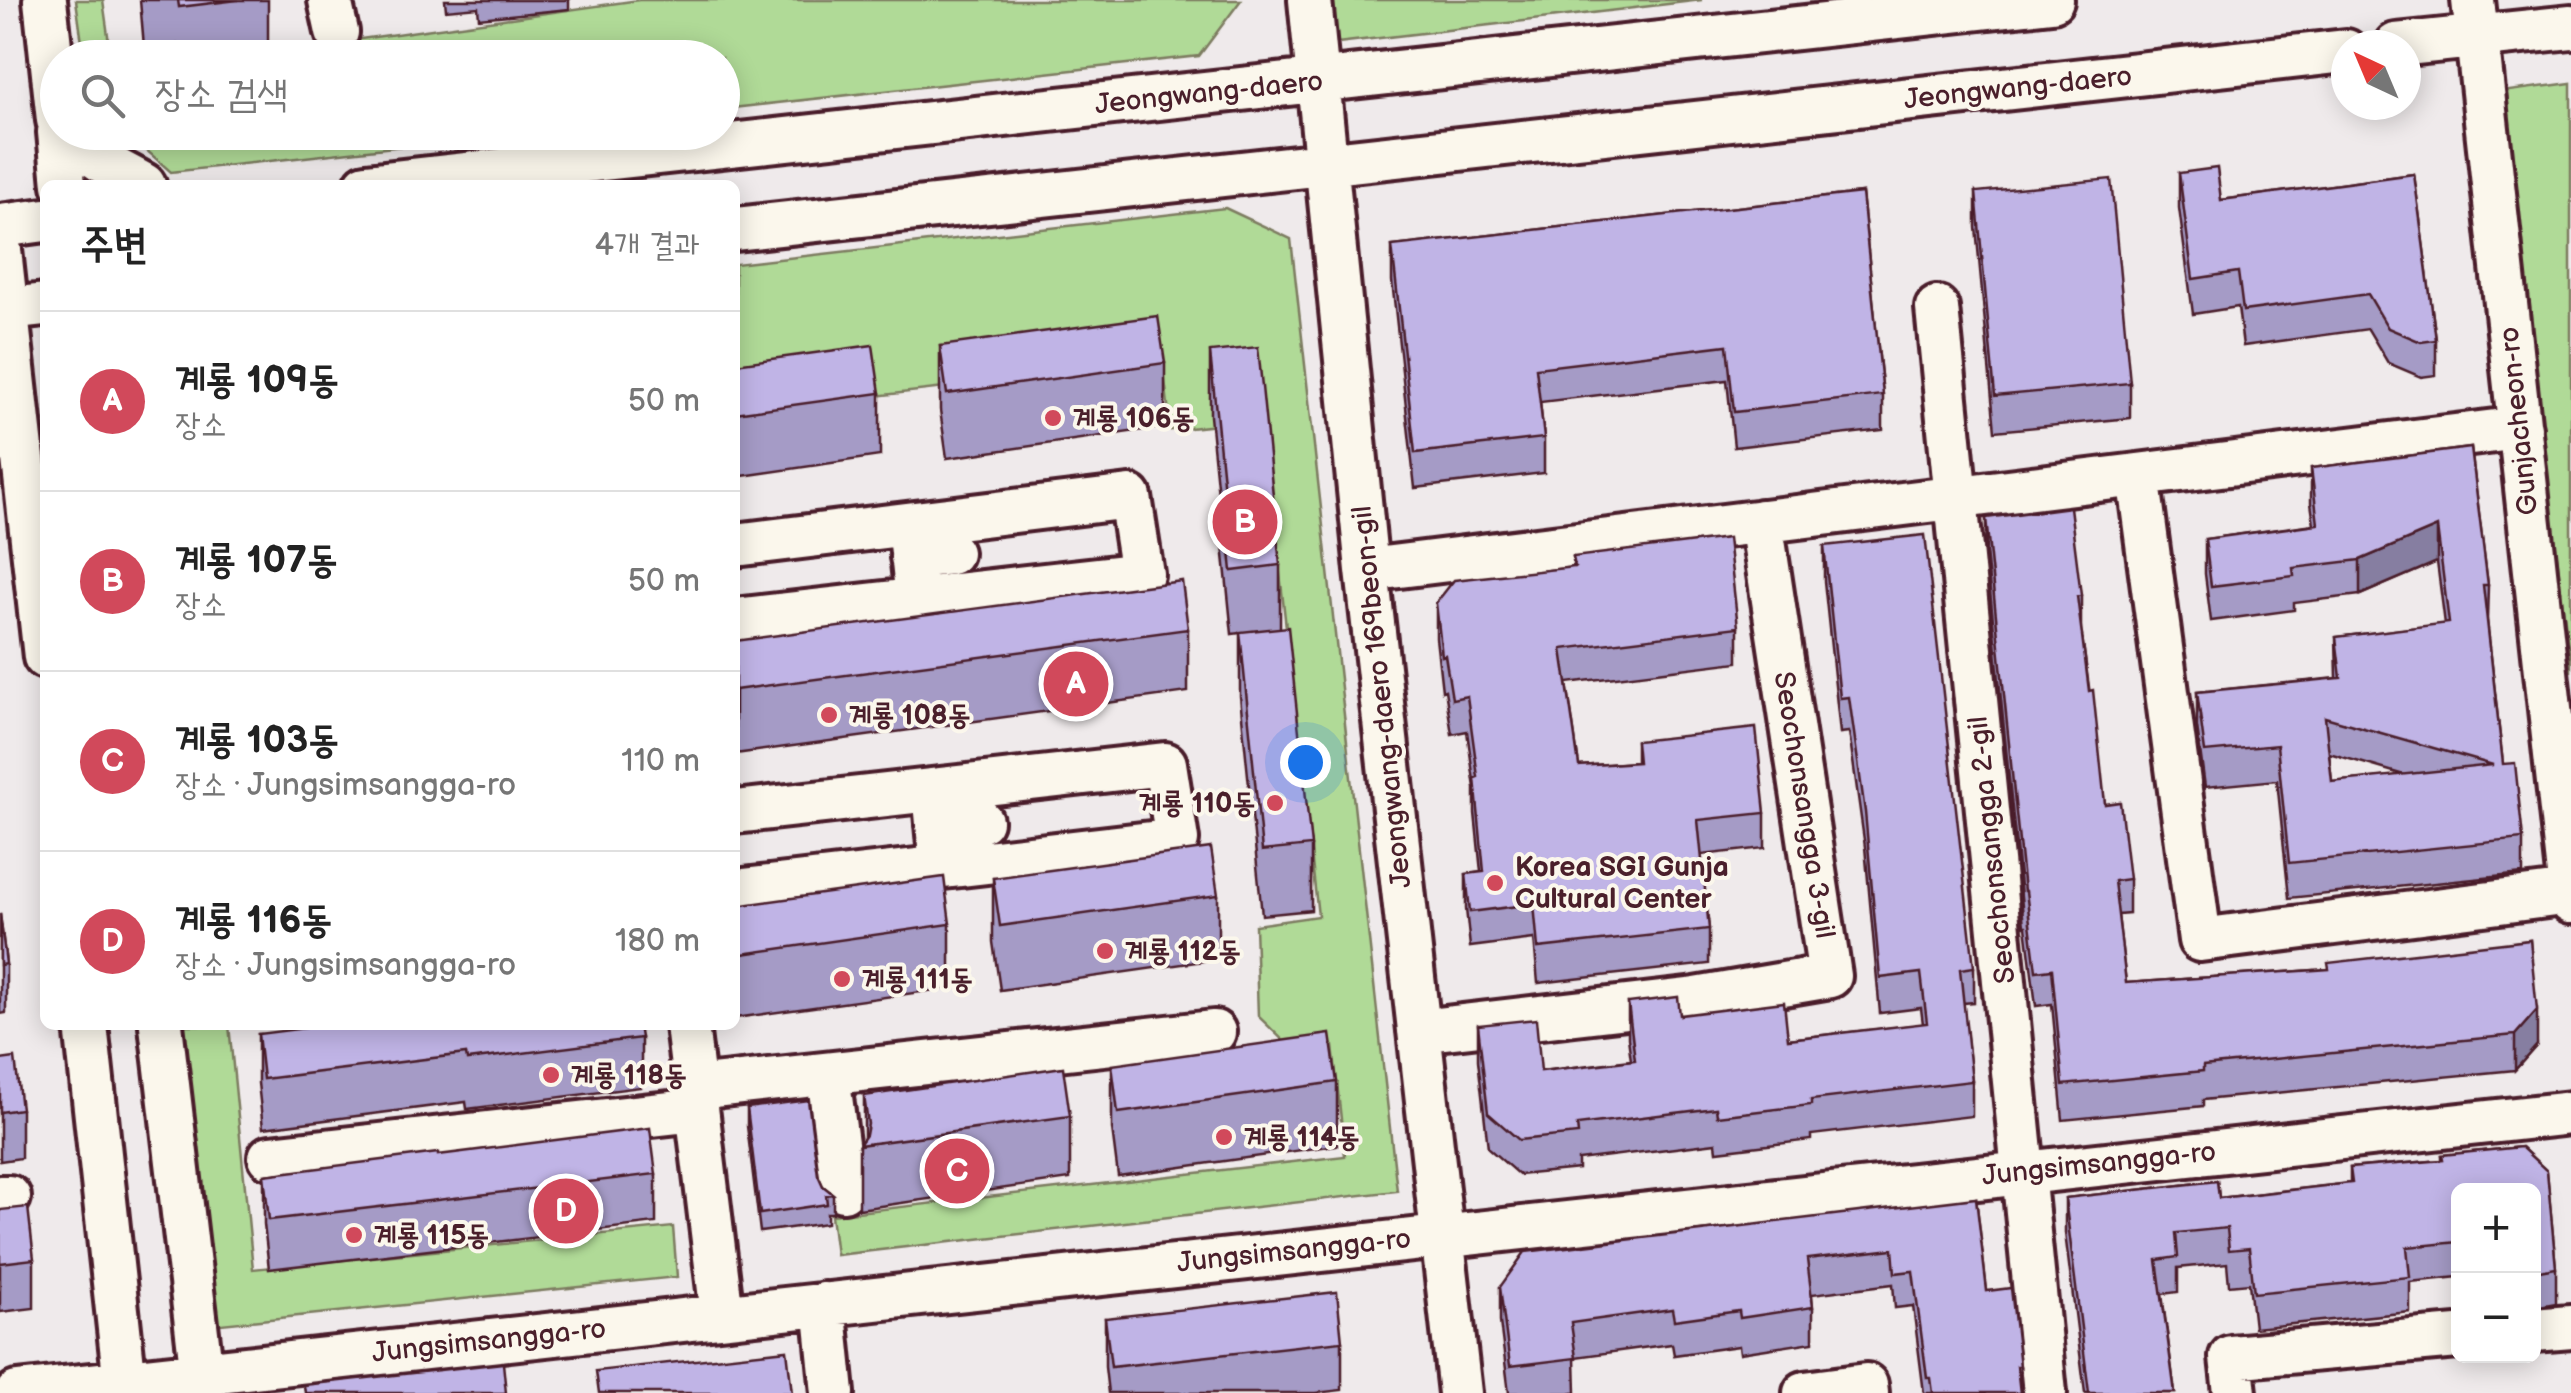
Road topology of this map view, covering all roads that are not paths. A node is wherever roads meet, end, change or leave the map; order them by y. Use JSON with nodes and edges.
{"nodes":[{"id":1,"x":44,"y":0,"type":"edge"},
{"id":2,"x":1310,"y":0,"type":"edge"},
{"id":3,"x":2052,"y":0,"type":"edge"},
{"id":4,"x":2475,"y":18,"type":"edge"},
{"id":5,"x":2571,"y":27,"type":"edge"},
{"id":6,"x":2421,"y":36,"type":"edge"},
{"id":7,"x":48,"y":40,"type":"edge"},
{"id":8,"x":2331,"y":53,"type":"edge"},
{"id":9,"x":1319,"y":80,"type":"junction"},
{"id":10,"x":740,"y":144,"type":"edge"},
{"id":11,"x":61,"y":150,"type":"edge"},
{"id":12,"x":85,"y":150,"type":"edge"},
{"id":13,"x":684,"y":150,"type":"edge"},
{"id":14,"x":1328,"y":163,"type":"junction"},
{"id":15,"x":64,"y":180,"type":"edge"},
{"id":16,"x":132,"y":180,"type":"edge"},
{"id":17,"x":411,"y":180,"type":"edge"},
{"id":18,"x":40,"y":221,"type":"edge"},
{"id":19,"x":0,"y":226,"type":"edge"},
{"id":20,"x":740,"y":228,"type":"edge"},
{"id":21,"x":0,"y":250,"type":"edge"},
{"id":22,"x":17,"y":308,"type":"edge"},
{"id":23,"x":1937,"y":308,"type":"dead end"},
{"id":24,"x":9,"y":404,"type":"edge"},
{"id":25,"x":2520,"y":428,"type":"junction"},
{"id":26,"x":2138,"y":475,"type":"junction"},
{"id":27,"x":1956,"y":497,"type":"junction"},
{"id":28,"x":1761,"y":521,"type":"junction"},
{"id":29,"x":740,"y":545,"type":"edge"},
{"id":30,"x":924,"y":545,"type":"junction"},
{"id":31,"x":1367,"y":570,"type":"junction"},
{"id":32,"x":917,"y":600,"type":"junction"},
{"id":33,"x":740,"y":619,"type":"edge"},
{"id":34,"x":40,"y":621,"type":"edge"},
{"id":35,"x":740,"y":812,"type":"edge"},
{"id":36,"x":981,"y":821,"type":"dead end"},
{"id":37,"x":938,"y":827,"type":"junction"},
{"id":38,"x":740,"y":889,"type":"edge"},
{"id":39,"x":2570,"y":892,"type":"edge"},
{"id":40,"x":2571,"y":902,"type":"edge"},
{"id":41,"x":87,"y":1030,"type":"edge"},
{"id":42,"x":162,"y":1030,"type":"edge"},
{"id":43,"x":687,"y":1030,"type":"edge"},
{"id":44,"x":1419,"y":1031,"type":"junction"},
{"id":45,"x":1214,"y":1032,"type":"dead end"},
{"id":46,"x":828,"y":1074,"type":"junction"},
{"id":47,"x":696,"y":1099,"type":"junction"},
{"id":48,"x":2571,"y":1113,"type":"edge"},
{"id":49,"x":270,"y":1157,"type":"dead end"},
{"id":50,"x":2024,"y":1173,"type":"junction"},
{"id":51,"x":843,"y":1190,"type":"dead end"},
{"id":52,"x":1443,"y":1235,"type":"junction"},
{"id":53,"x":824,"y":1304,"type":"junction"},
{"id":54,"x":722,"y":1315,"type":"junction"},
{"id":55,"x":2571,"y":1326,"type":"edge"},
{"id":56,"x":2541,"y":1329,"type":"edge"},
{"id":57,"x":2451,"y":1338,"type":"edge"},
{"id":58,"x":203,"y":1383,"type":"edge"},
{"id":59,"x":126,"y":1387,"type":"edge"},
{"id":60,"x":17,"y":1393,"type":"edge"},
{"id":61,"x":833,"y":1393,"type":"edge"},
{"id":62,"x":1460,"y":1393,"type":"edge"},
{"id":63,"x":1805,"y":1393,"type":"edge"},
{"id":64,"x":1867,"y":1393,"type":"edge"},
{"id":65,"x":2044,"y":1393,"type":"edge"},
{"id":66,"x":2234,"y":1393,"type":"edge"}],
"edges":[{"from":1,"to":7,"type":"street"},
{"from":2,"to":9,"type":"street","name":"Jeongwang-daero 169beon-gil"},
{"from":3,"to":9,"type":"street","name":"Jeongwang-daero"},
{"from":4,"to":5,"type":"street"},
{"from":4,"to":6,"type":"street"},
{"from":4,"to":25,"type":"street","name":"Gunjacheon-ro"},
{"from":8,"to":14,"type":"street","name":"Jeongwang-daero"},
{"from":9,"to":10,"type":"street","name":"Jeongwang-daero"},
{"from":9,"to":14,"type":"street","name":"Jeongwang-daero 169beon-gil"},
{"from":11,"to":15,"type":"street"},
{"from":12,"to":16,"type":"street"},
{"from":13,"to":17,"type":"street","name":"Jeongwang-daero"},
{"from":14,"to":20,"type":"street","name":"Jeongwang-daero"},
{"from":14,"to":31,"type":"street","name":"Jeongwang-daero 169beon-gil"},
{"from":18,"to":19,"type":"street"},
{"from":21,"to":22,"type":"street"},
{"from":22,"to":24,"type":"street"},
{"from":23,"to":27,"type":"street","name":"Seochonsangga 2-gil"},
{"from":24,"to":34,"type":"street"},
{"from":25,"to":26,"type":"street"},
{"from":25,"to":39,"type":"street","name":"Gunjacheon-ro"},
{"from":26,"to":27,"type":"street"},
{"from":26,"to":39,"type":"street"},
{"from":27,"to":28,"type":"street"},
{"from":27,"to":50,"type":"street","name":"Seochonsangga 2-gil"},
{"from":28,"to":31,"type":"street"},
{"from":28,"to":44,"type":"street","name":"Seochonsangga 3-gil"},
{"from":29,"to":30,"type":"street"},
{"from":30,"to":32,"type":"street"},
{"from":30,"to":32,"type":"street"},
{"from":31,"to":44,"type":"street","name":"Jeongwang-daero 169beon-gil"},
{"from":32,"to":33,"type":"street"},
{"from":35,"to":37,"type":"street"},
{"from":36,"to":37,"type":"street"},
{"from":37,"to":37,"type":"street"},
{"from":37,"to":38,"type":"street"},
{"from":39,"to":40,"type":"street","name":"Gunjacheon-ro"},
{"from":41,"to":59,"type":"street"},
{"from":42,"to":58,"type":"street"},
{"from":43,"to":47,"type":"street"},
{"from":44,"to":52,"type":"street","name":"Jeongwang-daero 169beon-gil"},
{"from":45,"to":46,"type":"street"},
{"from":46,"to":47,"type":"street"},
{"from":46,"to":51,"type":"street"},
{"from":47,"to":49,"type":"street"},
{"from":47,"to":54,"type":"street"},
{"from":48,"to":50,"type":"street","name":"Jungsimsangga-ro"},
{"from":50,"to":52,"type":"street","name":"Jungsimsangga-ro"},
{"from":50,"to":65,"type":"street","name":"Seochonsangga 2-gil"},
{"from":52,"to":53,"type":"street","name":"Jungsimsangga-ro"},
{"from":52,"to":62,"type":"street","name":"Jeongwang-daero 169beon-gil"},
{"from":53,"to":54,"type":"street","name":"Jungsimsangga-ro"},
{"from":53,"to":61,"type":"street"},
{"from":54,"to":58,"type":"street","name":"Jungsimsangga-ro"},
{"from":55,"to":56,"type":"street"},
{"from":57,"to":66,"type":"street"},
{"from":58,"to":59,"type":"street","name":"Jungsimsangga-ro"},
{"from":59,"to":60,"type":"street","name":"Jungsimsangga-ro"},
{"from":63,"to":64,"type":"street"}]}
